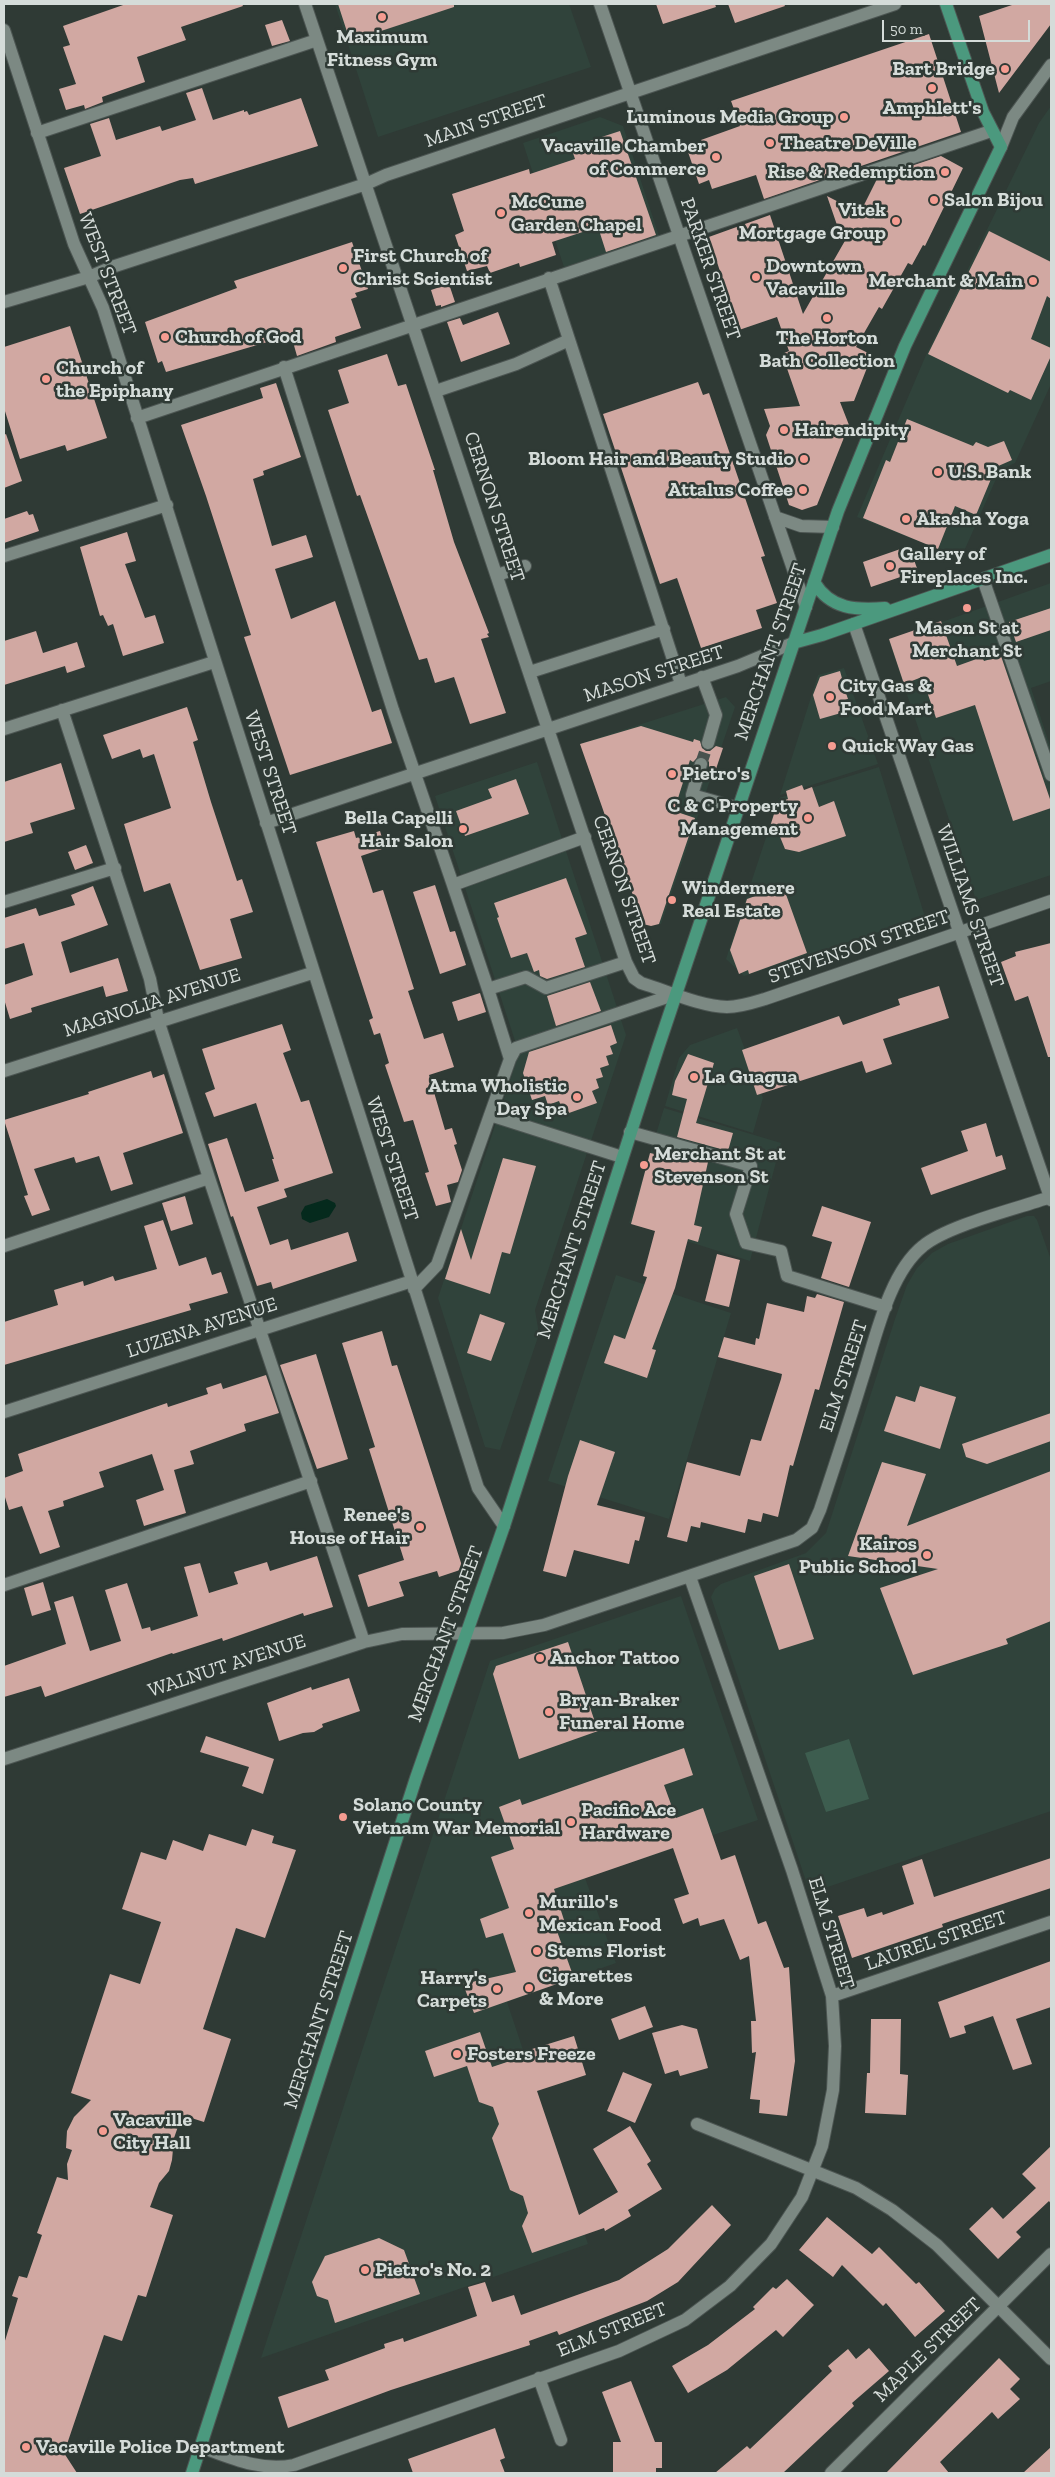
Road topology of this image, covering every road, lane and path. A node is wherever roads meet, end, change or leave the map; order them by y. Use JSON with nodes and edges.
{"nodes":[{"id":1,"x":306,"y":4,"type":"edge"},
{"id":2,"x":600,"y":4,"type":"edge"},
{"id":3,"x":895,"y":4,"type":"edge"},
{"id":4,"x":946,"y":4,"type":"edge"},
{"id":5,"x":4,"y":30,"type":"edge"},
{"id":6,"x":317,"y":40,"type":"junction"},
{"id":7,"x":1051,"y":65,"type":"edge"},
{"id":8,"x":632,"y":93,"type":"junction"},
{"id":9,"x":991,"y":131,"type":"junction"},
{"id":10,"x":37,"y":133,"type":"junction"},
{"id":11,"x":1001,"y":147,"type":"junction"},
{"id":12,"x":366,"y":184,"type":"junction"},
{"id":13,"x":678,"y":236,"type":"junction"},
{"id":14,"x":89,"y":277,"type":"junction"},
{"id":15,"x":549,"y":278,"type":"junction"},
{"id":16,"x":4,"y":302,"type":"edge"},
{"id":17,"x":413,"y":324,"type":"junction"},
{"id":18,"x":569,"y":340,"type":"junction"},
{"id":19,"x":284,"y":367,"type":"junction"},
{"id":20,"x":436,"y":391,"type":"junction"},
{"id":21,"x":137,"y":418,"type":"junction"},
{"id":22,"x":167,"y":505,"type":"junction"},
{"id":23,"x":775,"y":517,"type":"junction"},
{"id":24,"x":833,"y":526,"type":"junction"},
{"id":25,"x":1051,"y":555,"type":"edge"},
{"id":26,"x":4,"y":556,"type":"edge"},
{"id":27,"x":524,"y":566,"type":"dead end"},
{"id":28,"x":497,"y":575,"type":"junction"},
{"id":29,"x":983,"y":579,"type":"junction"},
{"id":30,"x":814,"y":582,"type":"junction"},
{"id":31,"x":806,"y":607,"type":"junction"},
{"id":32,"x":897,"y":607,"type":"junction"},
{"id":33,"x":854,"y":624,"type":"junction"},
{"id":34,"x":664,"y":629,"type":"junction"},
{"id":35,"x":793,"y":643,"type":"junction"},
{"id":36,"x":214,"y":662,"type":"junction"},
{"id":37,"x":530,"y":672,"type":"junction"},
{"id":38,"x":702,"y":677,"type":"junction"},
{"id":39,"x":681,"y":684,"type":"junction"},
{"id":40,"x":62,"y":710,"type":"junction"},
{"id":41,"x":549,"y":728,"type":"junction"},
{"id":42,"x":4,"y":729,"type":"edge"},
{"id":43,"x":708,"y":743,"type":"tunnel mouth"},
{"id":44,"x":701,"y":764,"type":"tunnel mouth"},
{"id":45,"x":415,"y":773,"type":"junction"},
{"id":46,"x":1051,"y":775,"type":"edge"},
{"id":47,"x":738,"y":808,"type":"junction"},
{"id":48,"x":266,"y":823,"type":"junction"},
{"id":49,"x":585,"y":837,"type":"junction"},
{"id":50,"x":115,"y":868,"type":"junction"},
{"id":51,"x":453,"y":885,"type":"junction"},
{"id":52,"x":1051,"y":901,"type":"edge"},
{"id":53,"x":4,"y":902,"type":"edge"},
{"id":54,"x":960,"y":933,"type":"junction"},
{"id":55,"x":626,"y":962,"type":"junction"},
{"id":56,"x":312,"y":972,"type":"junction"},
{"id":57,"x":488,"y":989,"type":"junction"},
{"id":58,"x":676,"y":994,"type":"junction"},
{"id":59,"x":158,"y":1020,"type":"junction"},
{"id":60,"x":510,"y":1059,"type":"junction"},
{"id":61,"x":4,"y":1071,"type":"edge"},
{"id":62,"x":490,"y":1115,"type":"junction"},
{"id":63,"x":630,"y":1132,"type":"junction"},
{"id":64,"x":622,"y":1157,"type":"junction"},
{"id":65,"x":209,"y":1178,"type":"junction"},
{"id":66,"x":1051,"y":1198,"type":"edge"},
{"id":67,"x":4,"y":1246,"type":"edge"},
{"id":68,"x":413,"y":1285,"type":"junction"},
{"id":69,"x":886,"y":1307,"type":"junction"},
{"id":70,"x":260,"y":1329,"type":"junction"},
{"id":71,"x":4,"y":1412,"type":"edge"},
{"id":72,"x":311,"y":1481,"type":"junction"},
{"id":73,"x":504,"y":1526,"type":"junction"},
{"id":74,"x":690,"y":1577,"type":"junction"},
{"id":75,"x":4,"y":1585,"type":"edge"},
{"id":76,"x":467,"y":1633,"type":"junction"},
{"id":77,"x":364,"y":1642,"type":"junction"},
{"id":78,"x":4,"y":1759,"type":"edge"},
{"id":79,"x":1051,"y":1922,"type":"edge"},
{"id":80,"x":832,"y":1996,"type":"junction"},
{"id":81,"x":697,"y":2124,"type":"dead end"},
{"id":82,"x":812,"y":2170,"type":"junction"},
{"id":83,"x":1051,"y":2254,"type":"edge"},
{"id":84,"x":999,"y":2308,"type":"junction"},
{"id":85,"x":1051,"y":2359,"type":"edge"},
{"id":86,"x":539,"y":2378,"type":"junction"},
{"id":87,"x":561,"y":2440,"type":"dead end"},
{"id":88,"x":201,"y":2447,"type":"junction"},
{"id":89,"x":296,"y":2469,"type":"edge"},
{"id":90,"x":192,"y":2473,"type":"edge"},
{"id":91,"x":831,"y":2473,"type":"edge"}],
"edges":[{"from":1,"to":6,"type":"street","name":"CERNON STREET"},
{"from":2,"to":8,"type":"street","name":"PARKER STREET"},
{"from":3,"to":8,"type":"street","name":"MAIN STREET"},
{"from":4,"to":9,"type":"main road"},
{"from":5,"to":10,"type":"street","name":"WEST STREET"},
{"from":6,"to":10,"type":"street"},
{"from":6,"to":12,"type":"street","name":"CERNON STREET"},
{"from":7,"to":11,"type":"street","name":"MERCHANT STREET"},
{"from":8,"to":12,"type":"street","name":"MAIN STREET"},
{"from":8,"to":13,"type":"street","name":"PARKER STREET"},
{"from":9,"to":11,"type":"main road"},
{"from":9,"to":13,"type":"street"},
{"from":10,"to":14,"type":"street","name":"WEST STREET"},
{"from":11,"to":24,"type":"main road","name":"MERCHANT STREET"},
{"from":12,"to":14,"type":"street","name":"MAIN STREET"},
{"from":12,"to":17,"type":"street","name":"CERNON STREET"},
{"from":13,"to":15,"type":"street"},
{"from":13,"to":23,"type":"street","name":"PARKER STREET"},
{"from":14,"to":16,"type":"street","name":"MAIN STREET"},
{"from":14,"to":21,"type":"street","name":"WEST STREET"},
{"from":15,"to":17,"type":"street"},
{"from":15,"to":18,"type":"street"},
{"from":17,"to":19,"type":"street"},
{"from":17,"to":20,"type":"street","name":"CERNON STREET"},
{"from":18,"to":20,"type":"street"},
{"from":18,"to":34,"type":"street"},
{"from":19,"to":21,"type":"street"},
{"from":19,"to":45,"type":"street"},
{"from":20,"to":28,"type":"street","name":"CERNON STREET"},
{"from":21,"to":22,"type":"street","name":"WEST STREET"},
{"from":22,"to":26,"type":"street"},
{"from":22,"to":36,"type":"street","name":"WEST STREET"},
{"from":23,"to":24,"type":"street"},
{"from":23,"to":31,"type":"street","name":"PARKER STREET"},
{"from":24,"to":30,"type":"main road","name":"MERCHANT STREET"},
{"from":25,"to":29,"type":"main road","name":"MASON STREET"},
{"from":27,"to":28,"type":"street"},
{"from":28,"to":37,"type":"street","name":"CERNON STREET"},
{"from":29,"to":32,"type":"main road","name":"MASON STREET"},
{"from":29,"to":46,"type":"street"},
{"from":30,"to":31,"type":"main road","name":"MERCHANT STREET"},
{"from":30,"to":32,"type":"main road"},
{"from":31,"to":35,"type":"main road","name":"MERCHANT STREET"},
{"from":32,"to":33,"type":"main road","name":"MASON STREET"},
{"from":33,"to":35,"type":"main road","name":"MASON STREET"},
{"from":33,"to":54,"type":"street","name":"WILLIAMS STREET"},
{"from":34,"to":37,"type":"street"},
{"from":34,"to":39,"type":"street"},
{"from":35,"to":38,"type":"street","name":"MASON STREET"},
{"from":35,"to":47,"type":"main road","name":"MERCHANT STREET"},
{"from":36,"to":40,"type":"street"},
{"from":36,"to":48,"type":"street","name":"WEST STREET"},
{"from":37,"to":41,"type":"street","name":"CERNON STREET"},
{"from":38,"to":39,"type":"street","name":"MASON STREET"},
{"from":38,"to":43,"type":"street"},
{"from":39,"to":41,"type":"street","name":"MASON STREET"},
{"from":40,"to":42,"type":"street"},
{"from":40,"to":50,"type":"street"},
{"from":41,"to":45,"type":"street","name":"MASON STREET"},
{"from":41,"to":49,"type":"street","name":"CERNON STREET"},
{"from":44,"to":47,"type":"street"},
{"from":45,"to":48,"type":"street","name":"MASON STREET"},
{"from":45,"to":51,"type":"street"},
{"from":47,"to":58,"type":"main road","name":"MERCHANT STREET"},
{"from":48,"to":56,"type":"street","name":"WEST STREET"},
{"from":49,"to":51,"type":"street"},
{"from":49,"to":55,"type":"street","name":"CERNON STREET"},
{"from":50,"to":53,"type":"street"},
{"from":50,"to":59,"type":"street"},
{"from":51,"to":57,"type":"street"},
{"from":52,"to":54,"type":"street","name":"STEVENSON STREET"},
{"from":54,"to":58,"type":"street","name":"STEVENSON STREET"},
{"from":54,"to":66,"type":"street","name":"WILLIAMS STREET"},
{"from":55,"to":57,"type":"street"},
{"from":55,"to":58,"type":"street","name":"CERNON STREET"},
{"from":56,"to":59,"type":"street","name":"MAGNOLIA AVENUE"},
{"from":56,"to":68,"type":"street","name":"WEST STREET"},
{"from":57,"to":60,"type":"street"},
{"from":58,"to":60,"type":"street"},
{"from":58,"to":63,"type":"main road","name":"MERCHANT STREET"},
{"from":59,"to":61,"type":"street","name":"MAGNOLIA AVENUE"},
{"from":59,"to":65,"type":"street"},
{"from":60,"to":62,"type":"street"},
{"from":62,"to":64,"type":"street"},
{"from":62,"to":68,"type":"street"},
{"from":63,"to":64,"type":"main road","name":"MERCHANT STREET"},
{"from":63,"to":69,"type":"street"},
{"from":64,"to":73,"type":"main road","name":"MERCHANT STREET"},
{"from":65,"to":67,"type":"street"},
{"from":65,"to":70,"type":"street"},
{"from":66,"to":69,"type":"street","name":"ELM STREET"},
{"from":68,"to":70,"type":"street","name":"LUZENA AVENUE"},
{"from":68,"to":73,"type":"street","name":"WEST STREET"},
{"from":69,"to":74,"type":"street","name":"ELM STREET"},
{"from":70,"to":71,"type":"street","name":"LUZENA AVENUE"},
{"from":70,"to":72,"type":"street"},
{"from":72,"to":75,"type":"street"},
{"from":72,"to":77,"type":"street"},
{"from":73,"to":76,"type":"main road","name":"MERCHANT STREET"},
{"from":74,"to":76,"type":"street","name":"ELM STREET"},
{"from":74,"to":80,"type":"street","name":"ELM STREET"},
{"from":76,"to":77,"type":"street","name":"WALNUT AVENUE"},
{"from":76,"to":88,"type":"main road","name":"MERCHANT STREET"},
{"from":77,"to":78,"type":"street","name":"WALNUT AVENUE"},
{"from":79,"to":80,"type":"street","name":"LAUREL STREET"},
{"from":80,"to":82,"type":"street","name":"ELM STREET"},
{"from":81,"to":82,"type":"street"},
{"from":82,"to":84,"type":"street"},
{"from":82,"to":86,"type":"street","name":"ELM STREET"},
{"from":83,"to":84,"type":"street","name":"MAPLE STREET"},
{"from":84,"to":85,"type":"street"},
{"from":84,"to":91,"type":"street","name":"MAPLE STREET"},
{"from":86,"to":87,"type":"street"},
{"from":86,"to":89,"type":"street","name":"ELM STREET"},
{"from":88,"to":89,"type":"street","name":"ELM STREET"},
{"from":88,"to":90,"type":"main road","name":"MERCHANT STREET"}]}
